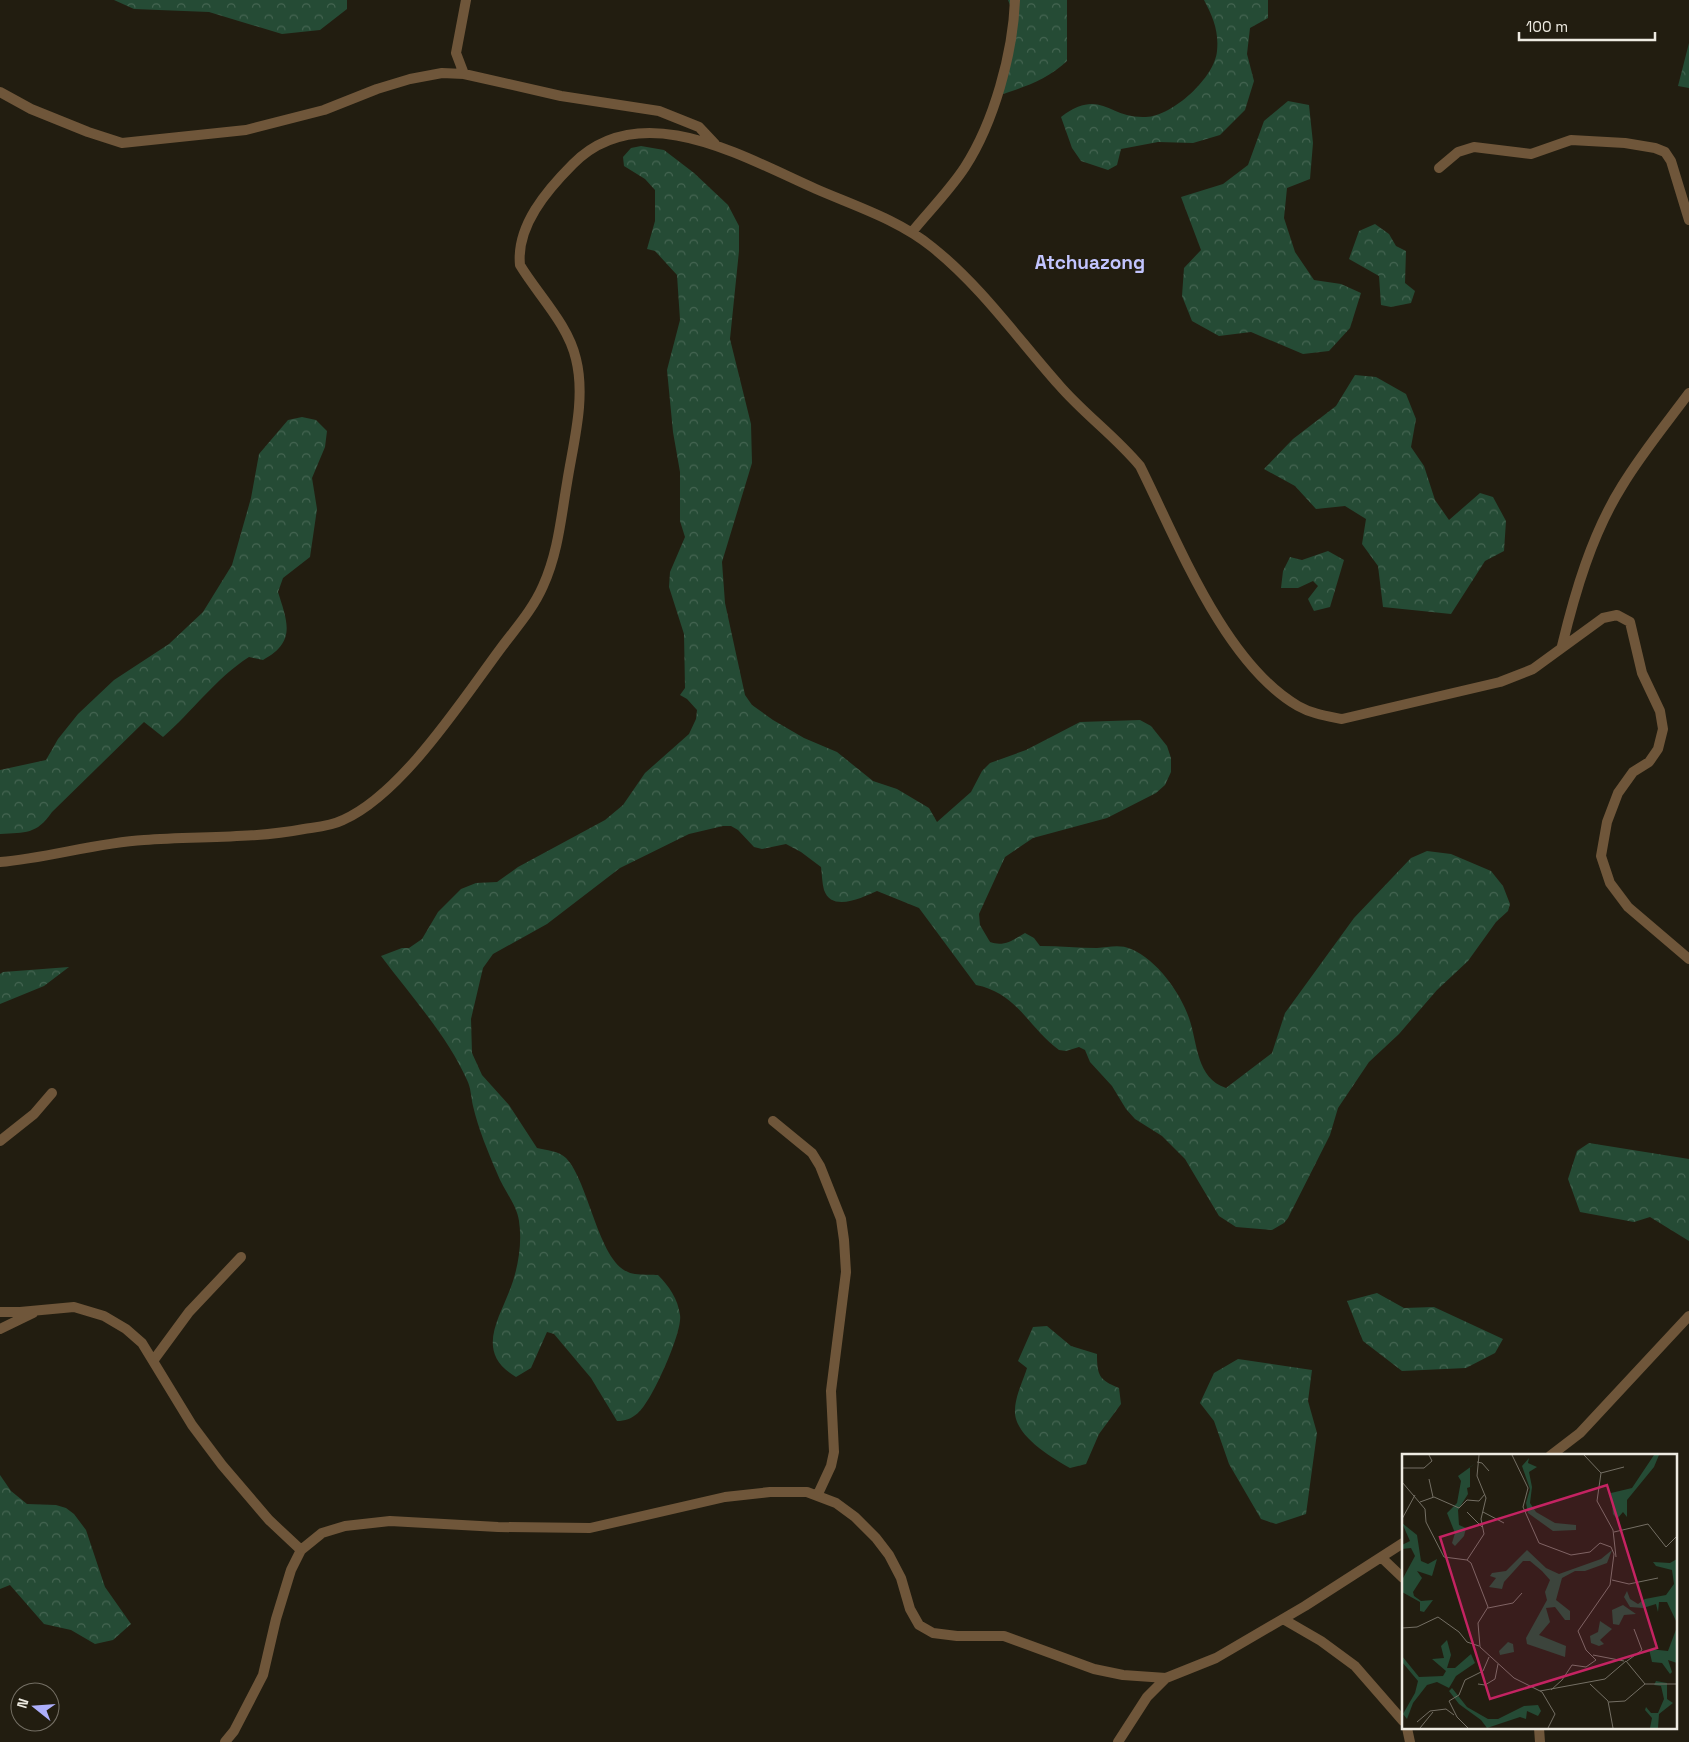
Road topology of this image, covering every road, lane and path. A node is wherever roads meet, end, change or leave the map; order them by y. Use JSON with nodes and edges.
{"nodes":[{"id":1,"x":466,"y":0,"type":"edge"},
{"id":2,"x":1015,"y":0,"type":"edge"},
{"id":3,"x":464,"y":74,"type":"junction"},
{"id":4,"x":0,"y":92,"type":"edge"},
{"id":5,"x":716,"y":145,"type":"junction"},
{"id":6,"x":1439,"y":168,"type":"dead end"},
{"id":7,"x":1689,"y":220,"type":"edge"},
{"id":8,"x":912,"y":232,"type":"junction"},
{"id":9,"x":1689,"y":393,"type":"edge"},
{"id":10,"x":1562,"y":646,"type":"junction"},
{"id":11,"x":0,"y":862,"type":"edge"},
{"id":12,"x":1689,"y":959,"type":"edge"},
{"id":13,"x":52,"y":1093,"type":"dead end"},
{"id":14,"x":773,"y":1122,"type":"dead end"},
{"id":15,"x":0,"y":1141,"type":"edge"},
{"id":16,"x":241,"y":1256,"type":"dead end"},
{"id":17,"x":36,"y":1311,"type":"junction"},
{"id":18,"x":0,"y":1312,"type":"edge"},
{"id":19,"x":1689,"y":1316,"type":"edge"},
{"id":20,"x":0,"y":1328,"type":"edge"},
{"id":21,"x":153,"y":1361,"type":"junction"},
{"id":22,"x":1553,"y":1454,"type":"edge"},
{"id":23,"x":818,"y":1494,"type":"junction"},
{"id":24,"x":1402,"y":1544,"type":"edge"},
{"id":25,"x":300,"y":1550,"type":"junction"},
{"id":26,"x":1382,"y":1558,"type":"junction"},
{"id":27,"x":1402,"y":1577,"type":"edge"},
{"id":28,"x":1283,"y":1619,"type":"junction"},
{"id":29,"x":1166,"y":1678,"type":"junction"},
{"id":30,"x":1402,"y":1721,"type":"edge"},
{"id":31,"x":225,"y":1742,"type":"edge"},
{"id":32,"x":1118,"y":1742,"type":"edge"}],
"edges":[{"from":1,"to":3,"type":"street"},
{"from":2,"to":8,"type":"street"},
{"from":3,"to":4,"type":"street"},
{"from":3,"to":5,"type":"street"},
{"from":5,"to":8,"type":"street"},
{"from":5,"to":11,"type":"street"},
{"from":6,"to":7,"type":"street"},
{"from":8,"to":10,"type":"street"},
{"from":9,"to":10,"type":"street"},
{"from":10,"to":12,"type":"street"},
{"from":13,"to":15,"type":"street"},
{"from":14,"to":23,"type":"street"},
{"from":16,"to":21,"type":"street"},
{"from":17,"to":18,"type":"street"},
{"from":17,"to":20,"type":"street"},
{"from":17,"to":21,"type":"street"},
{"from":19,"to":22,"type":"street"},
{"from":21,"to":25,"type":"street"},
{"from":23,"to":25,"type":"street"},
{"from":23,"to":29,"type":"street"},
{"from":24,"to":26,"type":"street"},
{"from":25,"to":31,"type":"street"},
{"from":26,"to":27,"type":"street"},
{"from":26,"to":28,"type":"street"},
{"from":28,"to":29,"type":"street"},
{"from":28,"to":30,"type":"street"},
{"from":29,"to":32,"type":"street"}]}
